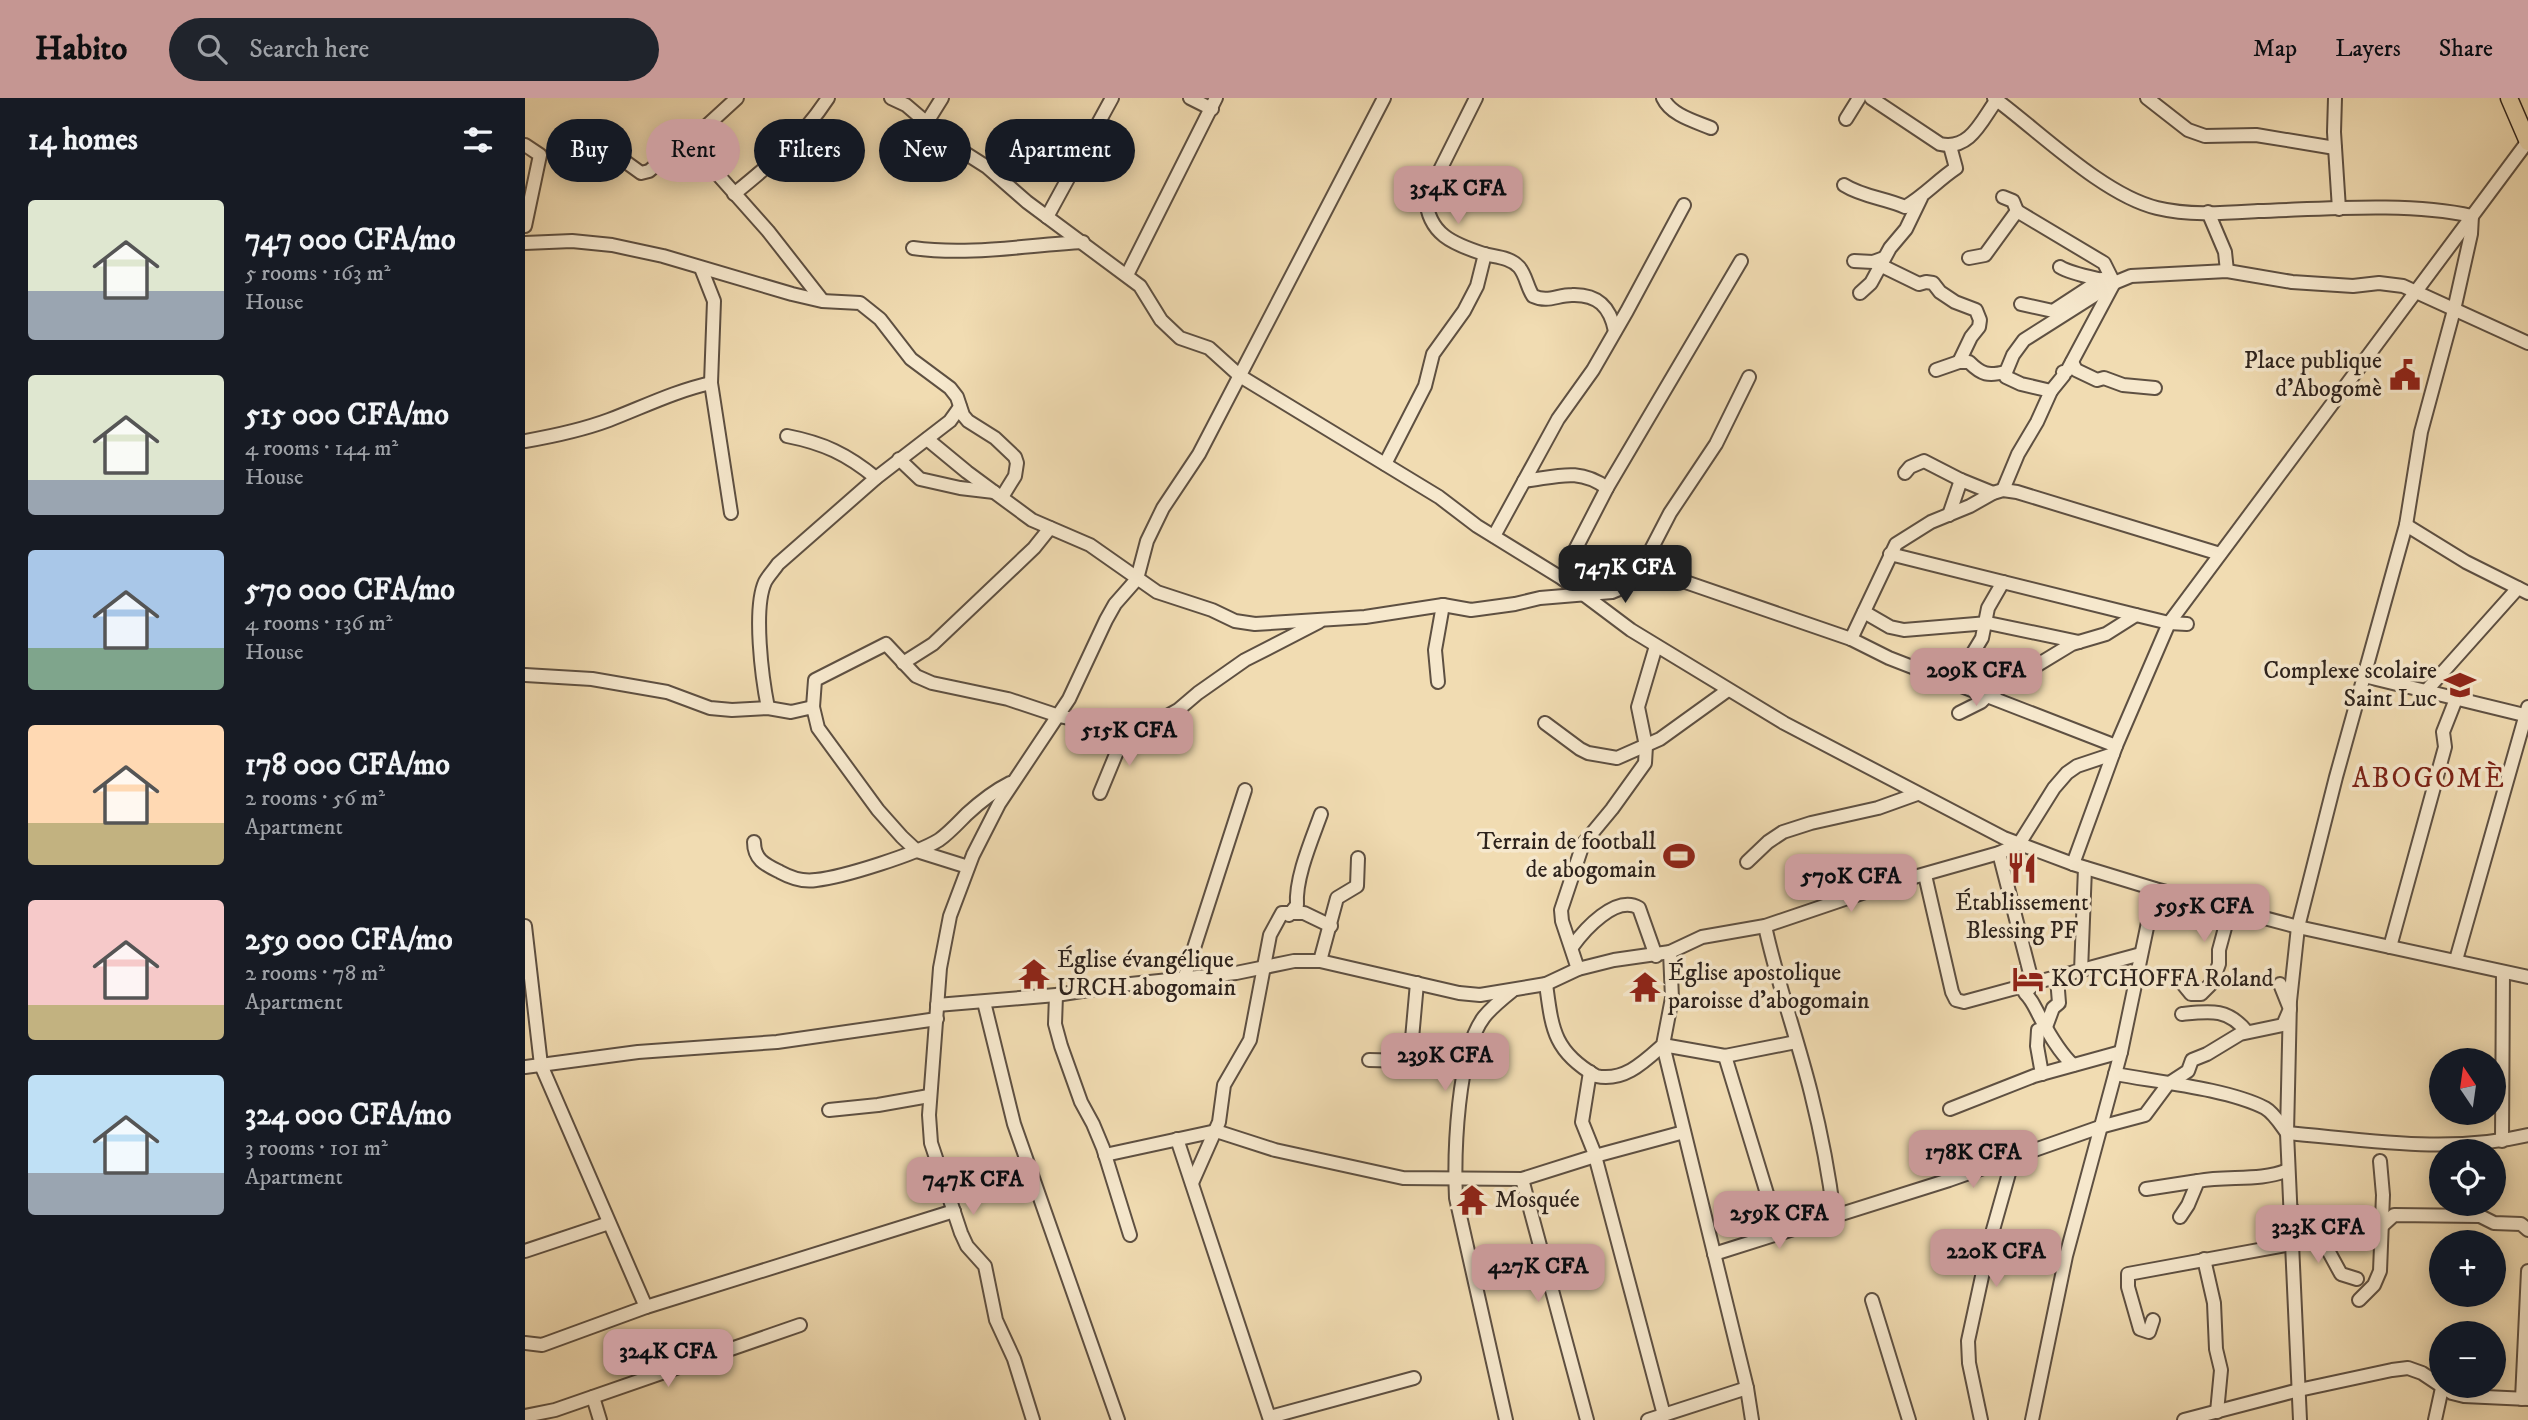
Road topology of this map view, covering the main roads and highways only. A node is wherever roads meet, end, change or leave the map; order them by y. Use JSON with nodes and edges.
{"nodes":[{"id":1,"x":2509,"y":98,"type":"edge"},
{"id":2,"x":2528,"y":141,"type":"edge"}],
"edges":[{"from":1,"to":2,"type":"main road"}]}
